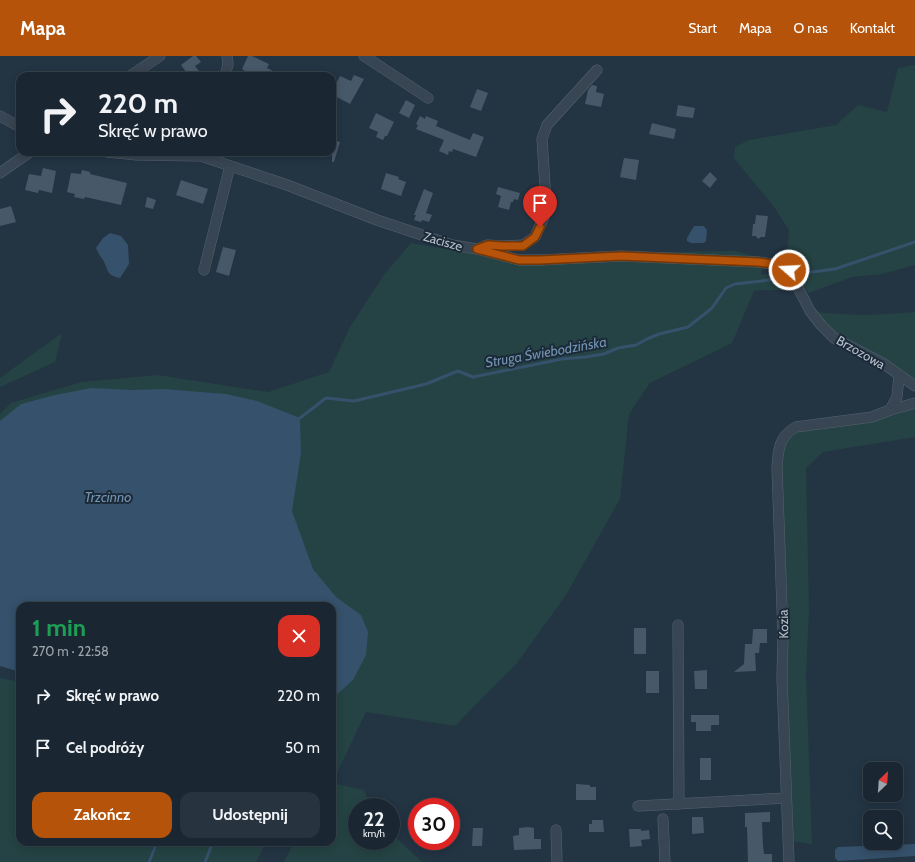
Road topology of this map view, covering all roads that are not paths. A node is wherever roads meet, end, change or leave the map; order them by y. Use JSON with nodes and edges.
{"nodes":[{"id":1,"x":160,"y":56,"type":"edge"},
{"id":2,"x":227,"y":56,"type":"edge"},
{"id":3,"x":364,"y":56,"type":"edge"},
{"id":4,"x":597,"y":70,"type":"dead end"},
{"id":5,"x":136,"y":72,"type":"edge"},
{"id":6,"x":226,"y":72,"type":"edge"},
{"id":7,"x":428,"y":98,"type":"dead end"},
{"id":8,"x":0,"y":116,"type":"edge"},
{"id":9,"x":16,"y":125,"type":"edge"},
{"id":10,"x":24,"y":156,"type":"edge"},
{"id":11,"x":201,"y":156,"type":"edge"},
{"id":12,"x":230,"y":166,"type":"junction"},
{"id":13,"x":0,"y":173,"type":"edge"},
{"id":14,"x":477,"y":249,"type":"junction"},
{"id":15,"x":204,"y":270,"type":"dead end"},
{"id":16,"x":789,"y":270,"type":"joint"},
{"id":17,"x":899,"y":376,"type":"junction"},
{"id":18,"x":915,"y":386,"type":"edge"},
{"id":19,"x":915,"y":403,"type":"edge"},
{"id":20,"x":890,"y":410,"type":"junction"},
{"id":21,"x":678,"y":625,"type":"dead end"},
{"id":22,"x":786,"y":798,"type":"junction"},
{"id":23,"x":679,"y":804,"type":"junction"},
{"id":24,"x":638,"y":806,"type":"dead end"},
{"id":25,"x":663,"y":819,"type":"dead end"},
{"id":26,"x":556,"y":830,"type":"dead end"},
{"id":27,"x":557,"y":862,"type":"edge"},
{"id":28,"x":665,"y":862,"type":"edge"},
{"id":29,"x":789,"y":862,"type":"edge"}],
"edges":[{"from":1,"to":5,"type":"street"},
{"from":2,"to":6,"type":"street"},
{"from":3,"to":7,"type":"street"},
{"from":4,"to":14,"type":"street"},
{"from":8,"to":9,"type":"street"},
{"from":10,"to":13,"type":"street"},
{"from":11,"to":12,"type":"street","name":"Zacisze"},
{"from":12,"to":14,"type":"street","name":"Zacisze"},
{"from":12,"to":15,"type":"street"},
{"from":14,"to":16,"type":"street","name":"Zacisze"},
{"from":16,"to":17,"type":"street","name":"Brzozowa"},
{"from":17,"to":18,"type":"street","name":"Brzozowa"},
{"from":17,"to":20,"type":"street"},
{"from":19,"to":20,"type":"street"},
{"from":20,"to":22,"type":"street","name":"Kozia"},
{"from":21,"to":23,"type":"street"},
{"from":22,"to":23,"type":"street"},
{"from":22,"to":29,"type":"street","name":"Kozia"},
{"from":23,"to":24,"type":"street"},
{"from":25,"to":28,"type":"street"},
{"from":26,"to":27,"type":"street"}]}
